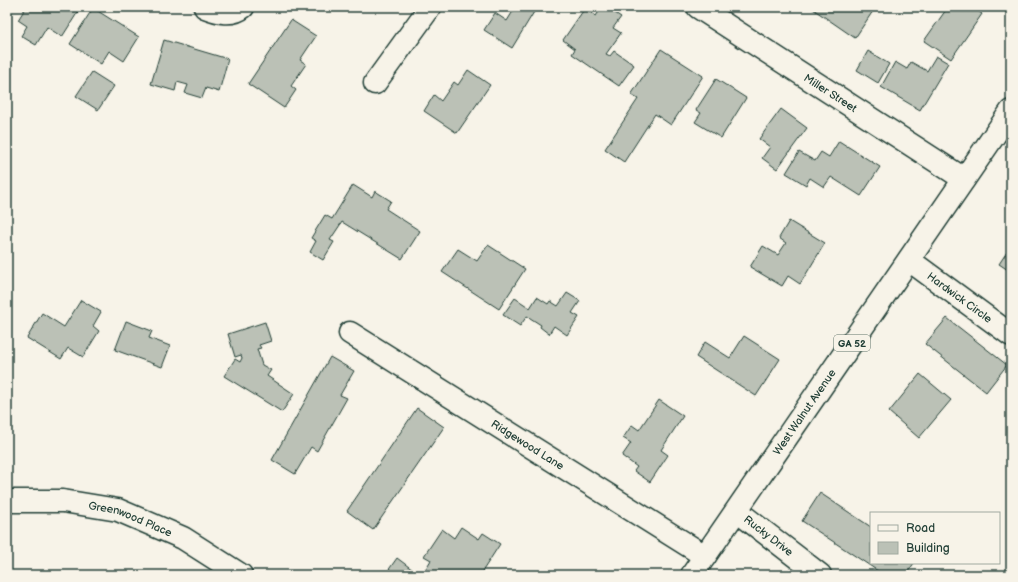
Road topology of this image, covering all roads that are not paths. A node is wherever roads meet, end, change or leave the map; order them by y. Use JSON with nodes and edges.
{"nodes":[{"id":1,"x":205,"y":7,"type":"edge"},
{"id":2,"x":244,"y":7,"type":"edge"},
{"id":3,"x":430,"y":7,"type":"edge"},
{"id":4,"x":698,"y":7,"type":"edge"},
{"id":5,"x":374,"y":83,"type":"dead end"},
{"id":6,"x":1011,"y":111,"type":"edge"},
{"id":7,"x":964,"y":179,"type":"junction"},
{"id":8,"x":909,"y":260,"type":"junction"},
{"id":9,"x":350,"y":333,"type":"dead end"},
{"id":10,"x":1011,"y":335,"type":"edge"},
{"id":11,"x":7,"y":501,"type":"edge"},
{"id":12,"x":737,"y":511,"type":"junction"},
{"id":13,"x":705,"y":556,"type":"junction"},
{"id":14,"x":241,"y":575,"type":"edge"},
{"id":15,"x":692,"y":575,"type":"edge"},
{"id":16,"x":820,"y":575,"type":"edge"}],
"edges":[{"from":1,"to":2,"type":"street"},
{"from":3,"to":5,"type":"street"},
{"from":4,"to":7,"type":"street","name":"Miller Street"},
{"from":6,"to":7,"type":"street","name":"West Walnut Avenue","number":"GA 52"},
{"from":7,"to":8,"type":"street","name":"West Walnut Avenue","number":"GA 52"},
{"from":8,"to":10,"type":"street","name":"Hardwick Circle"},
{"from":8,"to":12,"type":"street","name":"West Walnut Avenue","number":"GA 52"},
{"from":9,"to":13,"type":"street","name":"Ridgewood Lane"},
{"from":11,"to":14,"type":"street","name":"Greenwood Place"},
{"from":12,"to":13,"type":"street","name":"West Walnut Avenue","number":"GA 52"},
{"from":12,"to":16,"type":"street","name":"Rucky Drive"},
{"from":13,"to":15,"type":"street","name":"West Walnut Avenue","number":"GA 52"}]}
